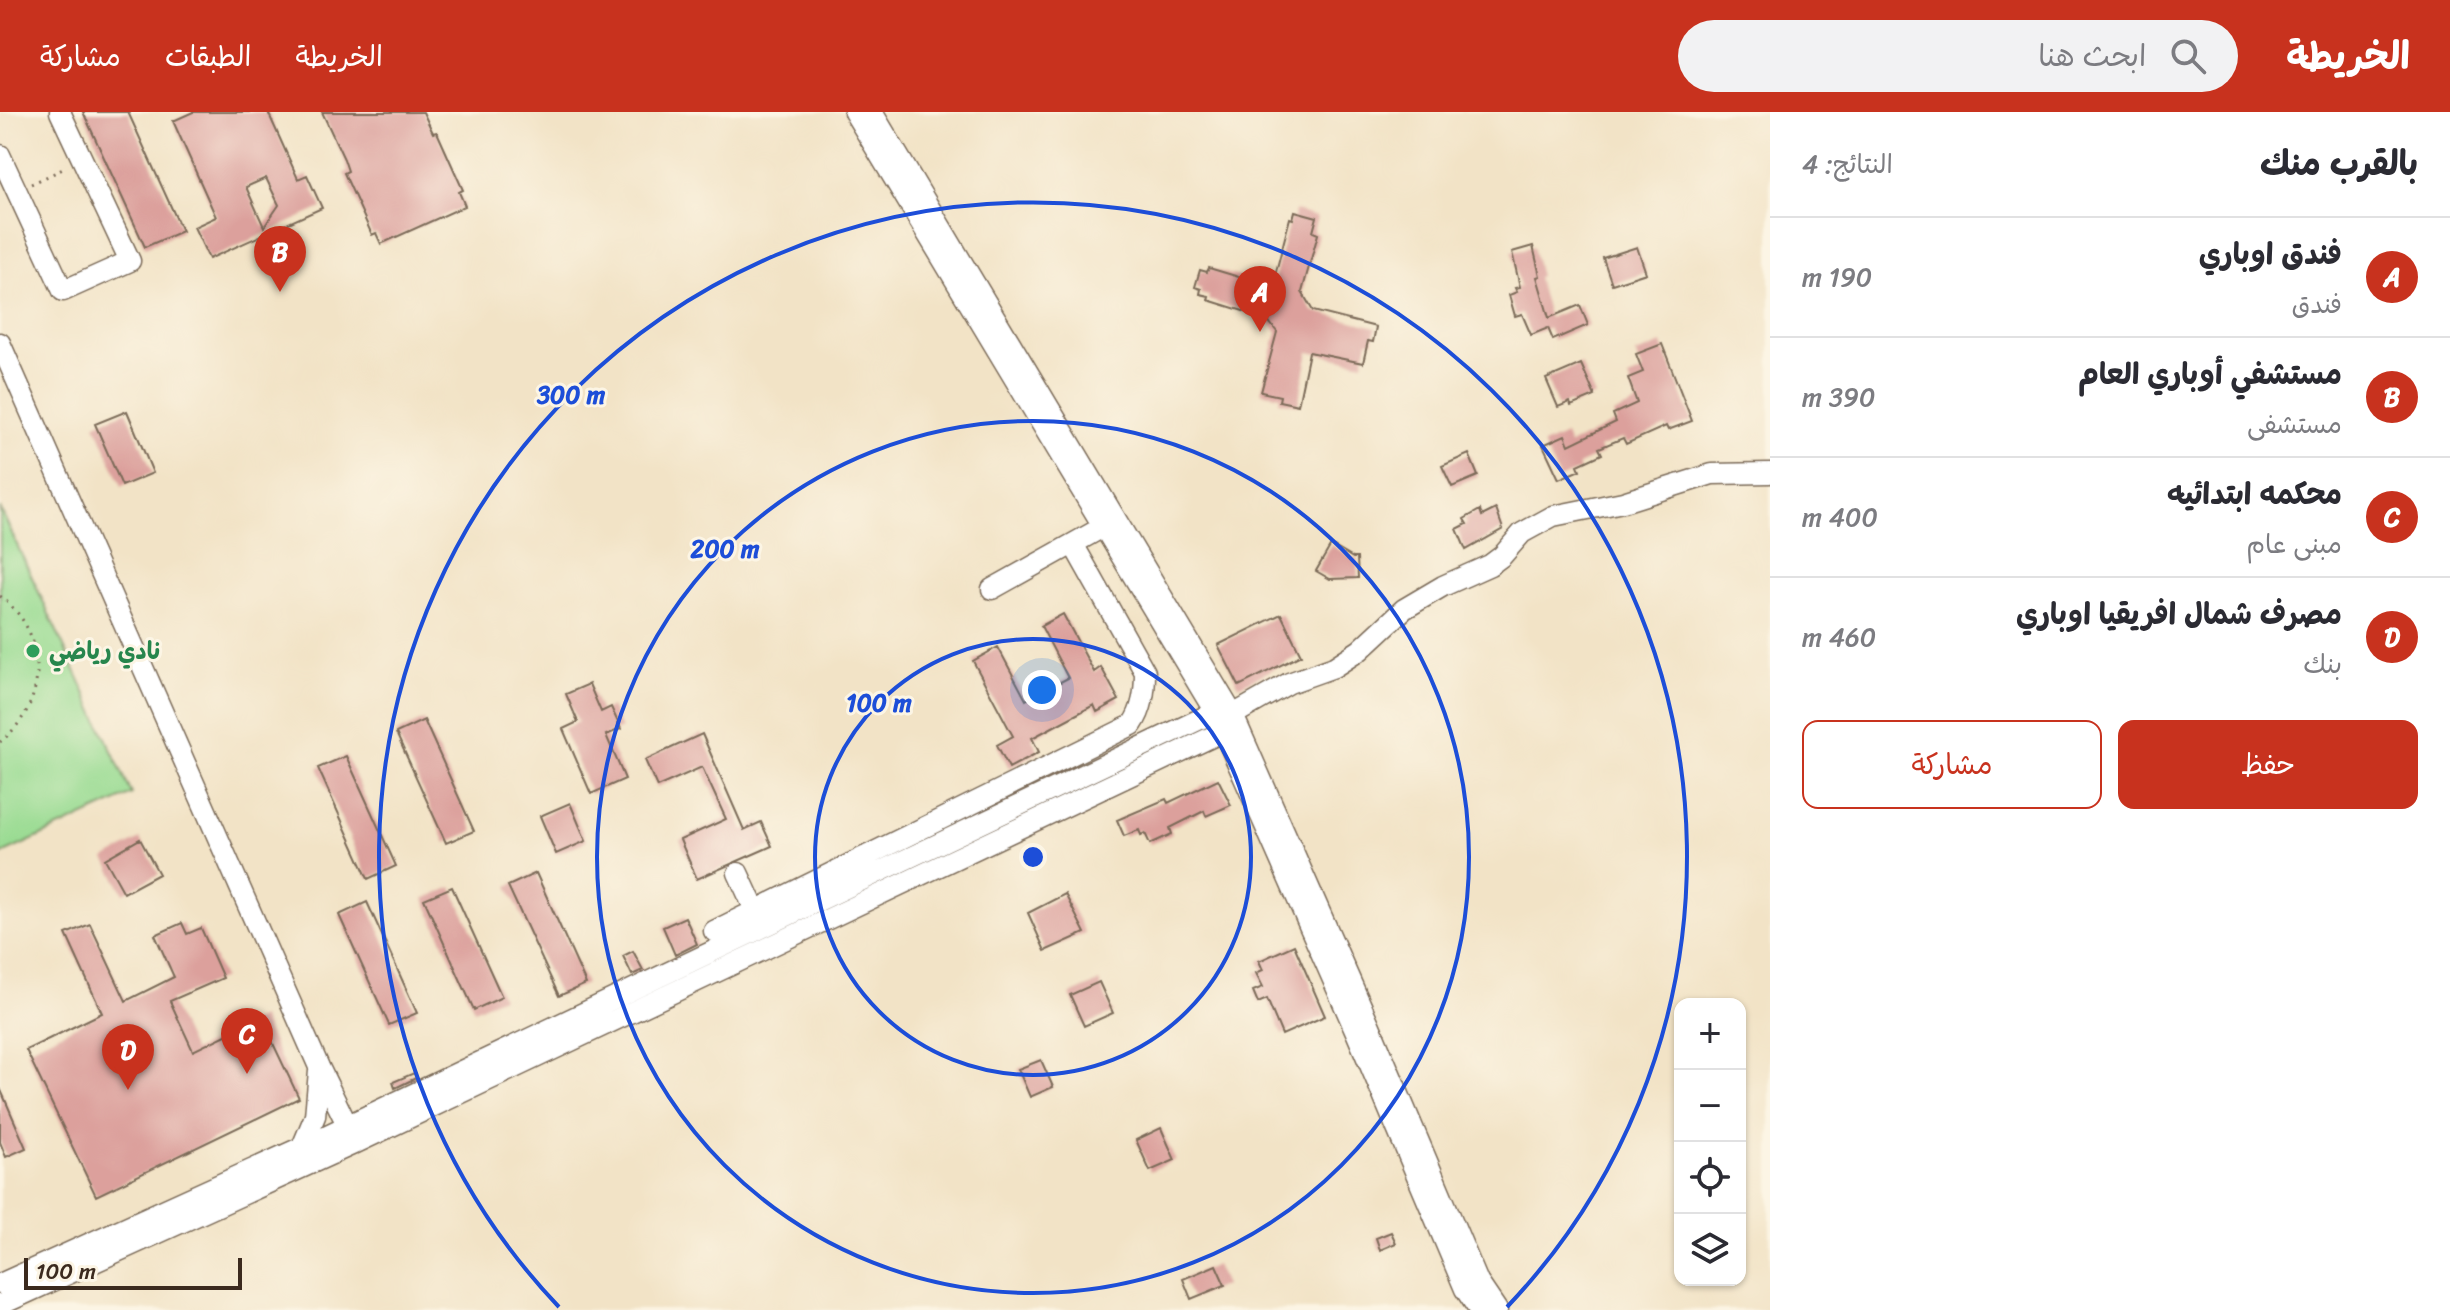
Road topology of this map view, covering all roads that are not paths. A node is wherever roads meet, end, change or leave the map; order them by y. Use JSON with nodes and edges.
{"nodes":[{"id":1,"x":60,"y":112,"type":"edge"},
{"id":2,"x":854,"y":112,"type":"edge"},
{"id":3,"x":872,"y":112,"type":"edge"},
{"id":4,"x":0,"y":155,"type":"edge"},
{"id":5,"x":8,"y":194,"type":"edge"},
{"id":6,"x":0,"y":343,"type":"edge"},
{"id":7,"x":1770,"y":473,"type":"edge"},
{"id":8,"x":1103,"y":527,"type":"junction"},
{"id":9,"x":1073,"y":544,"type":"junction"},
{"id":10,"x":992,"y":589,"type":"dead end"},
{"id":11,"x":1194,"y":677,"type":"junction"},
{"id":12,"x":1224,"y":719,"type":"junction"},
{"id":13,"x":1169,"y":734,"type":"junction"},
{"id":14,"x":1182,"y":751,"type":"junction"},
{"id":15,"x":1242,"y":772,"type":"junction"},
{"id":16,"x":738,"y":873,"type":"dead end"},
{"id":17,"x":755,"y":910,"type":"junction"},
{"id":18,"x":714,"y":931,"type":"dead end"},
{"id":19,"x":319,"y":1067,"type":"junction"},
{"id":20,"x":351,"y":1134,"type":"junction"},
{"id":21,"x":302,"y":1147,"type":"junction"},
{"id":22,"x":0,"y":1284,"type":"edge"},
{"id":23,"x":0,"y":1305,"type":"edge"},
{"id":24,"x":1479,"y":1310,"type":"edge"},
{"id":25,"x":1497,"y":1310,"type":"edge"}],
"edges":[{"from":1,"to":5,"type":"street"},
{"from":2,"to":8,"type":"street"},
{"from":3,"to":12,"type":"street"},
{"from":4,"to":5,"type":"street"},
{"from":6,"to":19,"type":"street"},
{"from":7,"to":12,"type":"street"},
{"from":8,"to":9,"type":"street"},
{"from":8,"to":11,"type":"street"},
{"from":9,"to":10,"type":"street"},
{"from":9,"to":17,"type":"street"},
{"from":11,"to":12,"type":"street"},
{"from":11,"to":13,"type":"street"},
{"from":12,"to":13,"type":"street"},
{"from":12,"to":14,"type":"street"},
{"from":12,"to":15,"type":"street"},
{"from":12,"to":25,"type":"street"},
{"from":13,"to":20,"type":"street"},
{"from":14,"to":15,"type":"street"},
{"from":14,"to":20,"type":"street"},
{"from":15,"to":24,"type":"street"},
{"from":16,"to":17,"type":"street"},
{"from":17,"to":18,"type":"street"},
{"from":19,"to":20,"type":"street"},
{"from":19,"to":21,"type":"street"},
{"from":20,"to":21,"type":"street"},
{"from":20,"to":23,"type":"street"},
{"from":21,"to":22,"type":"street"}]}
